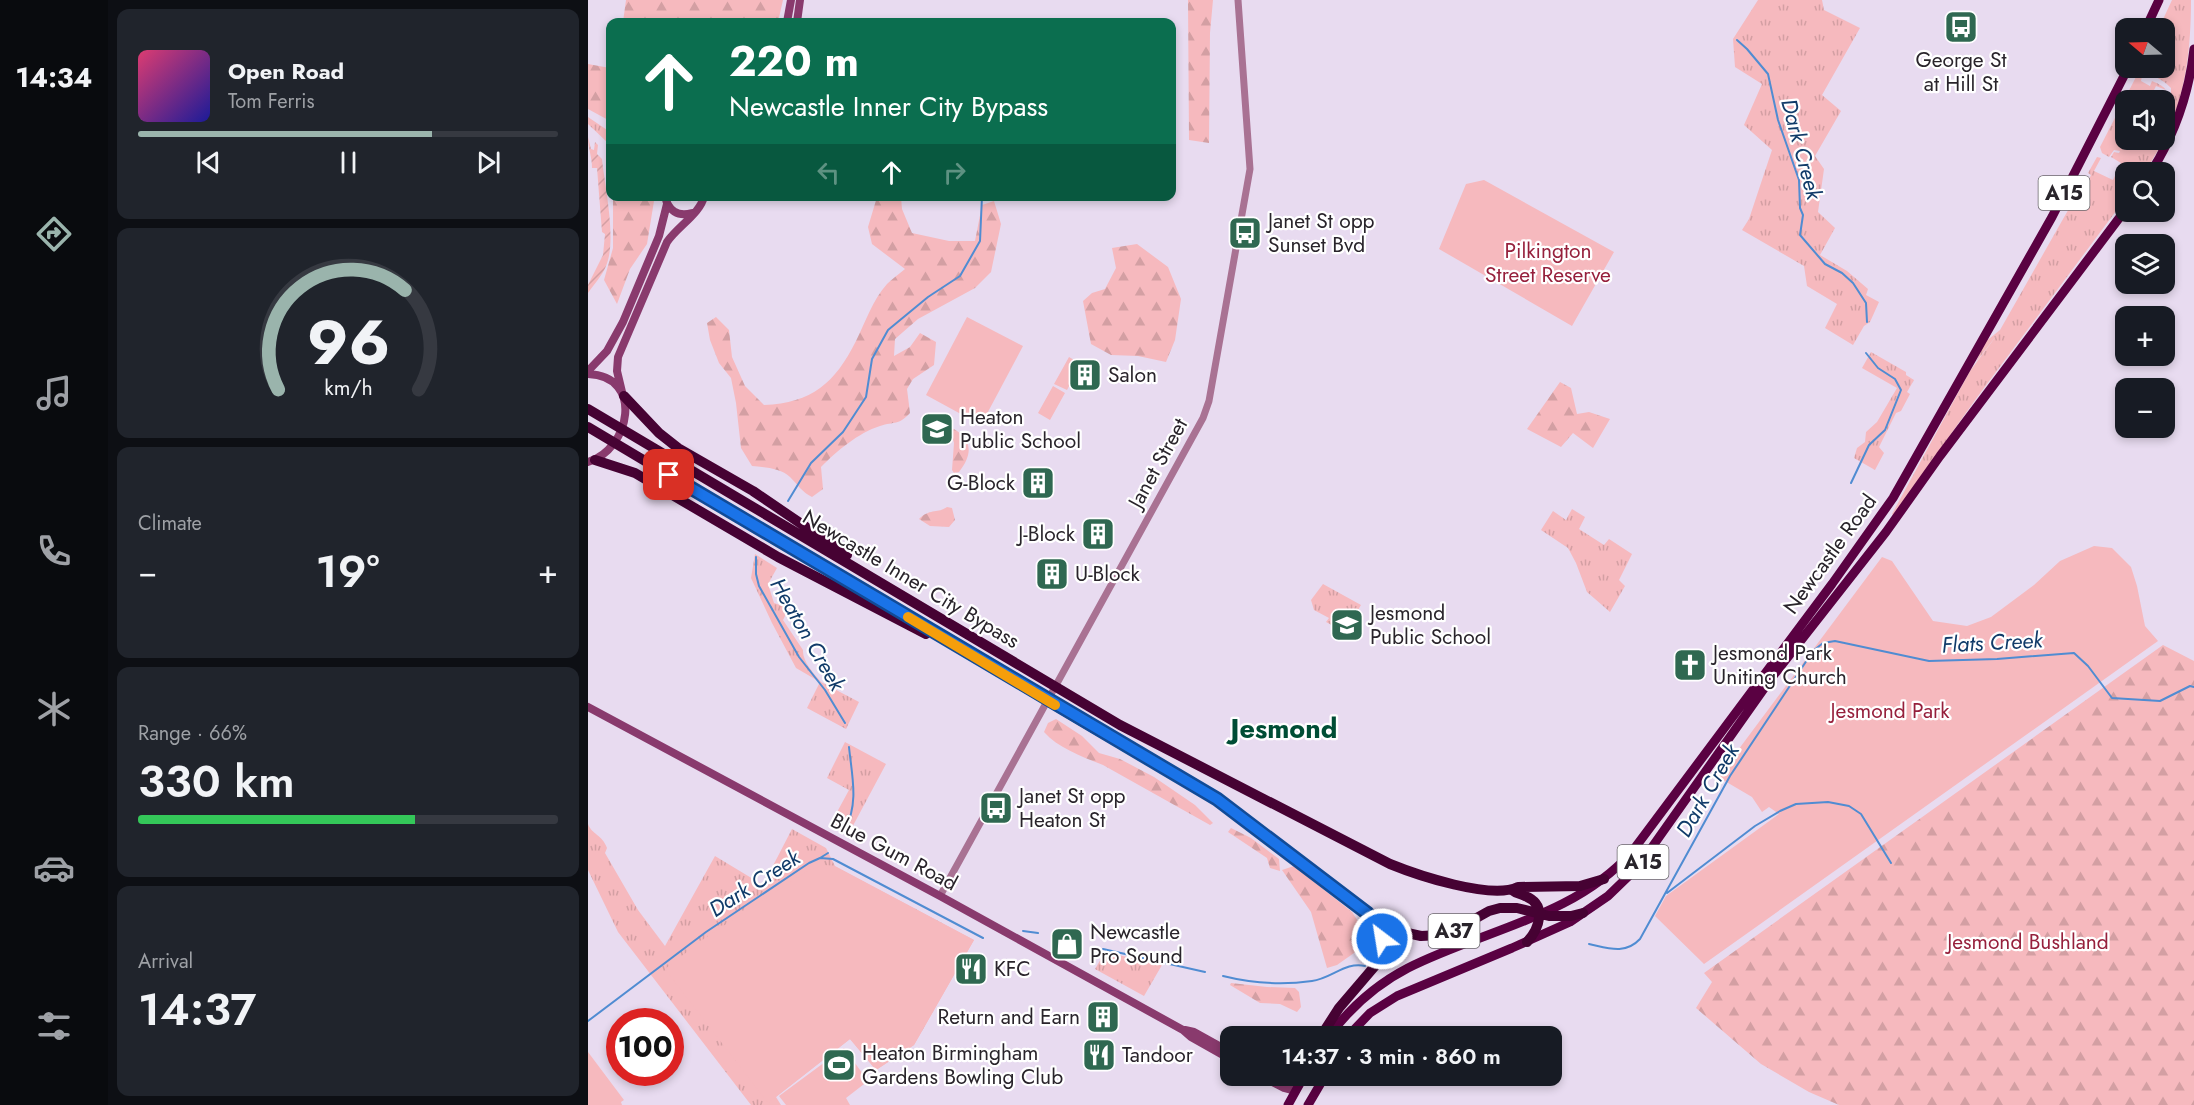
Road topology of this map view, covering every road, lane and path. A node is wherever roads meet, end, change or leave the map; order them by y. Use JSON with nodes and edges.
{"nodes":[{"id":1,"x":791,"y":0,"type":"edge"},
{"id":2,"x":800,"y":0,"type":"edge"},
{"id":3,"x":1238,"y":0,"type":"edge"},
{"id":4,"x":2159,"y":0,"type":"edge"},
{"id":5,"x":788,"y":18,"type":"edge"},
{"id":6,"x":798,"y":18,"type":"edge"},
{"id":7,"x":2151,"y":18,"type":"edge"},
{"id":8,"x":2194,"y":49,"type":"edge"},
{"id":9,"x":2193,"y":71,"type":"edge"},
{"id":10,"x":2123,"y":78,"type":"edge"},
{"id":11,"x":2156,"y":162,"type":"edge"},
{"id":12,"x":666,"y":201,"type":"edge"},
{"id":13,"x":666,"y":201,"type":"edge"},
{"id":14,"x":703,"y":201,"type":"edge"},
{"id":15,"x":695,"y":212,"type":"junction"},
{"id":16,"x":2116,"y":222,"type":"edge"},
{"id":17,"x":588,"y":372,"type":"edge"},
{"id":18,"x":623,"y":394,"type":"junction"},
{"id":19,"x":588,"y":409,"type":"edge"},
{"id":20,"x":588,"y":427,"type":"edge"},
{"id":21,"x":593,"y":461,"type":"edge"},
{"id":22,"x":1876,"y":523,"type":"junction"},
{"id":23,"x":1886,"y":532,"type":"junction"},
{"id":24,"x":1832,"y":584,"type":"junction"},
{"id":25,"x":1842,"y":590,"type":"junction"},
{"id":26,"x":910,"y":600,"type":"junction"},
{"id":27,"x":951,"y":643,"type":"junction"},
{"id":28,"x":588,"y":707,"type":"edge"},
{"id":29,"x":1604,"y":879,"type":"junction"},
{"id":30,"x":1512,"y":890,"type":"junction"},
{"id":31,"x":940,"y":896,"type":"junction"},
{"id":32,"x":1583,"y":912,"type":"junction"},
{"id":33,"x":1367,"y":913,"type":"junction"},
{"id":34,"x":1539,"y":915,"type":"junction"},
{"id":35,"x":1527,"y":942,"type":"junction"},
{"id":36,"x":1327,"y":1026,"type":"edge"},
{"id":37,"x":1337,"y":1026,"type":"edge"},
{"id":38,"x":1357,"y":1026,"type":"edge"},
{"id":39,"x":1183,"y":1030,"type":"junction"},
{"id":40,"x":1220,"y":1046,"type":"edge"},
{"id":41,"x":1220,"y":1053,"type":"edge"},
{"id":42,"x":1280,"y":1086,"type":"edge"},
{"id":43,"x":1291,"y":1086,"type":"edge"},
{"id":44,"x":1298,"y":1086,"type":"edge"},
{"id":45,"x":1319,"y":1086,"type":"edge"},
{"id":46,"x":1295,"y":1091,"type":"junction"},
{"id":47,"x":1310,"y":1102,"type":"edge"},
{"id":48,"x":1288,"y":1105,"type":"edge"}],
"edges":[{"from":1,"to":5,"type":"main road"},
{"from":2,"to":6,"type":"main road"},
{"from":3,"to":31,"type":"street","name":"Janet Street"},
{"from":4,"to":7,"type":"highway"},
{"from":8,"to":9,"type":"highway"},
{"from":9,"to":11,"type":"highway"},
{"from":10,"to":22,"type":"highway","name":"Newcastle Road","number":"A15"},
{"from":12,"to":15,"type":"main road"},
{"from":13,"to":17,"type":"main road"},
{"from":14,"to":15,"type":"main road"},
{"from":15,"to":18,"type":"main road"},
{"from":16,"to":23,"type":"highway","name":"Newcastle Road","number":"A15"},
{"from":17,"to":18,"type":"main road"},
{"from":18,"to":21,"type":"main road"},
{"from":18,"to":26,"type":"highway"},
{"from":19,"to":26,"type":"highway","name":"Newcastle Inner City Bypass","number":"A37"},
{"from":20,"to":27,"type":"highway","name":"Newcastle Inner City Bypass","number":"A37"},
{"from":21,"to":27,"type":"highway"},
{"from":22,"to":23,"type":"highway"},
{"from":22,"to":24,"type":"highway","name":"Newcastle Road","number":"A15"},
{"from":23,"to":25,"type":"highway","name":"Newcastle Road","number":"A15"},
{"from":24,"to":25,"type":"highway"},
{"from":24,"to":29,"type":"highway","name":"Newcastle Road","number":"A15"},
{"from":25,"to":32,"type":"highway","name":"Newcastle Road","number":"A15"},
{"from":26,"to":30,"type":"highway","name":"Newcastle Inner City Bypass","number":"A37"},
{"from":27,"to":33,"type":"highway","name":"Newcastle Inner City Bypass","number":"A37"},
{"from":28,"to":31,"type":"main road","name":"Blue Gum Road"},
{"from":29,"to":30,"type":"highway","number":"A37"},
{"from":29,"to":34,"type":"highway","name":"Newcastle Road","number":"A15"},
{"from":30,"to":34,"type":"highway"},
{"from":31,"to":39,"type":"main road","name":"Blue Gum Road"},
{"from":32,"to":34,"type":"highway","number":"A37"},
{"from":32,"to":35,"type":"highway","name":"Newcastle Road","number":"A15"},
{"from":33,"to":34,"type":"highway","number":"A37"},
{"from":33,"to":36,"type":"highway"},
{"from":34,"to":35,"type":"highway"},
{"from":34,"to":37,"type":"highway","name":"Newcastle Road","number":"A15"},
{"from":35,"to":38,"type":"highway","name":"Newcastle Road","number":"A15"},
{"from":39,"to":40,"type":"main road","name":"Blue Gum Road"},
{"from":39,"to":41,"type":"main road","name":"Blue Gum Road"},
{"from":42,"to":46,"type":"main road"},
{"from":43,"to":46,"type":"main road"},
{"from":44,"to":46,"type":"highway"},
{"from":45,"to":47,"type":"highway"},
{"from":46,"to":47,"type":"highway"},
{"from":46,"to":48,"type":"highway"}]}
